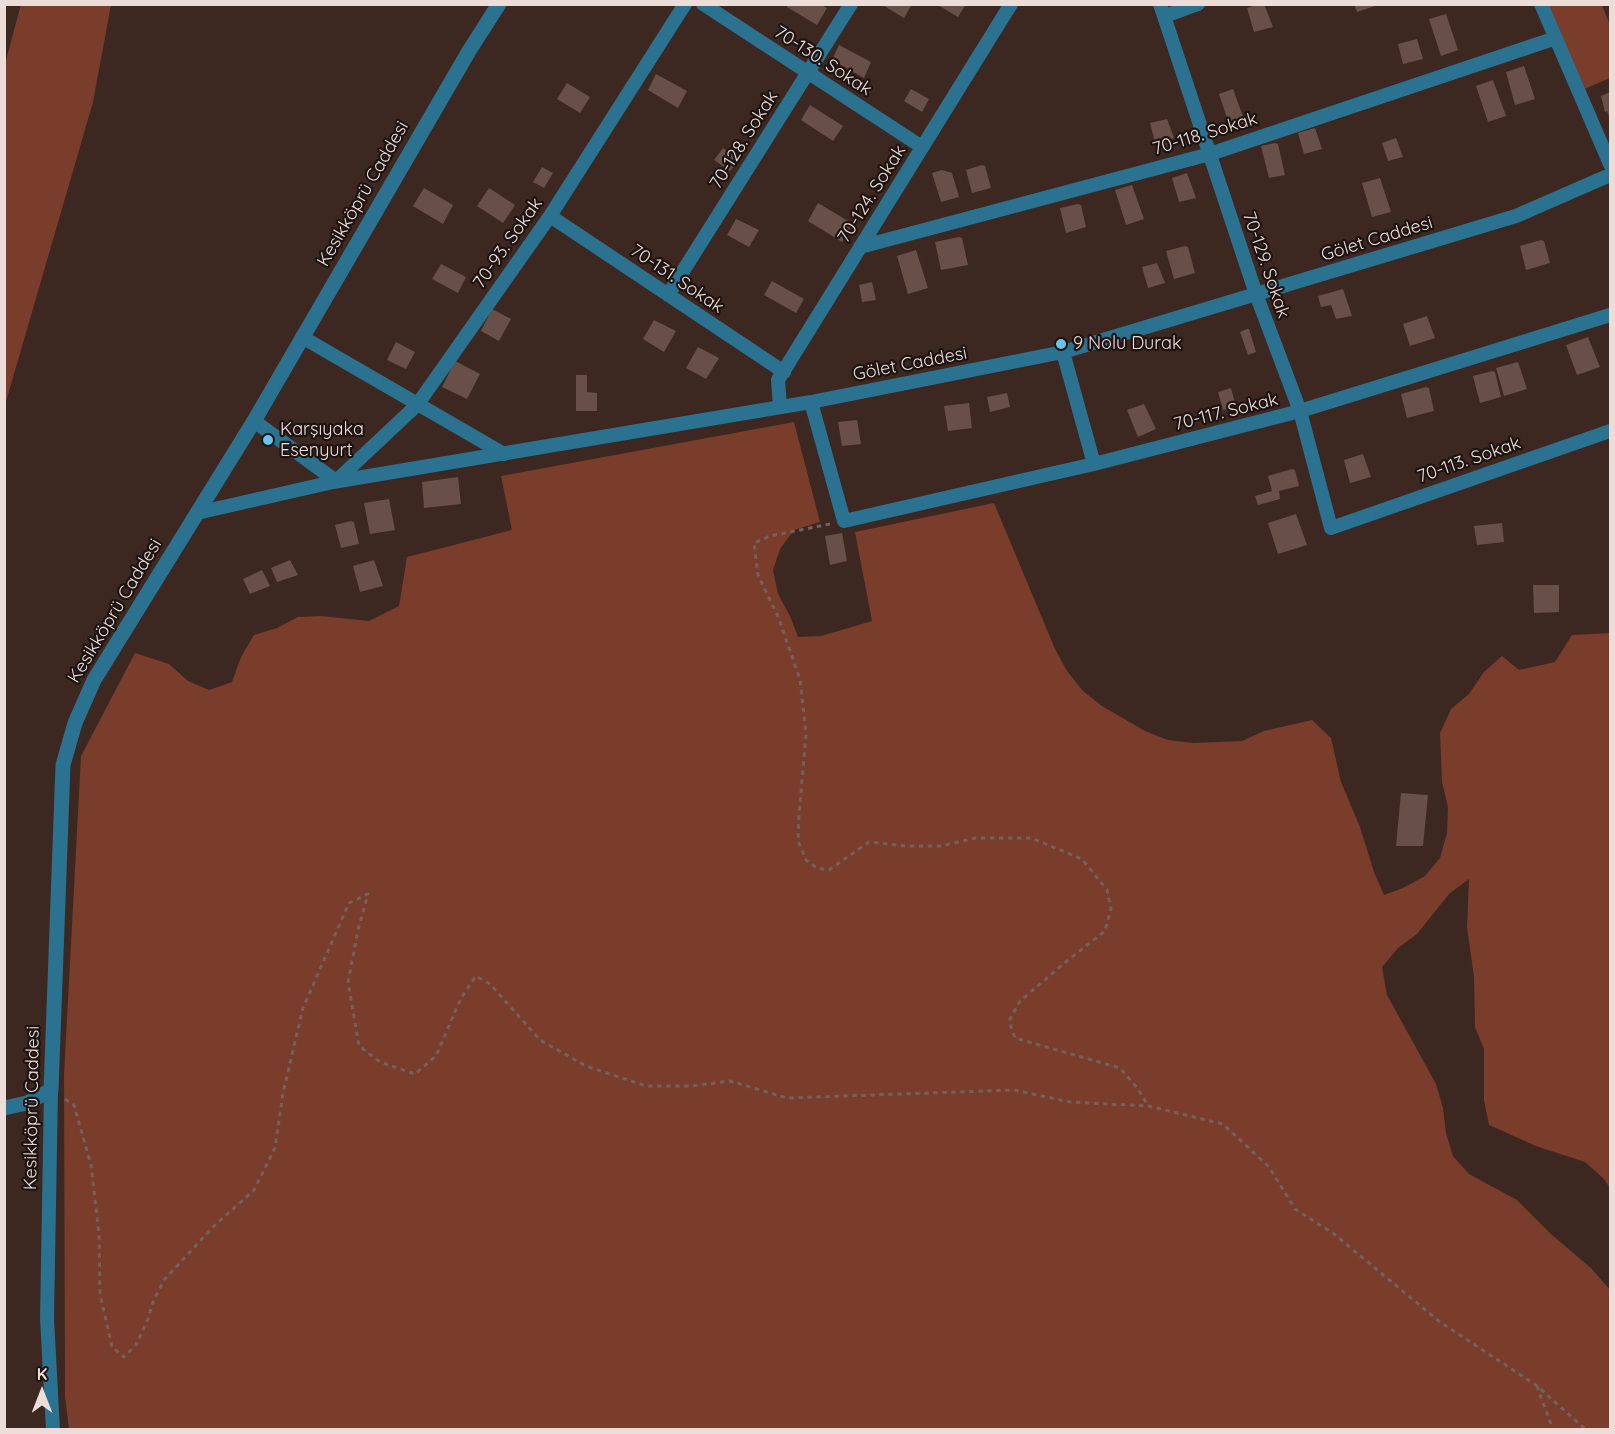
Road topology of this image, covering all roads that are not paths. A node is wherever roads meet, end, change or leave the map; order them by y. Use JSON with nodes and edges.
{"nodes":[{"id":1,"x":499,"y":4,"type":"edge"},
{"id":2,"x":685,"y":4,"type":"edge"},
{"id":3,"x":703,"y":4,"type":"edge"},
{"id":4,"x":851,"y":4,"type":"edge"},
{"id":5,"x":1011,"y":4,"type":"edge"},
{"id":6,"x":1198,"y":4,"type":"edge"},
{"id":7,"x":1541,"y":4,"type":"edge"},
{"id":8,"x":1162,"y":10,"type":"edge"},
{"id":9,"x":1556,"y":38,"type":"junction"},
{"id":10,"x":808,"y":72,"type":"junction"},
{"id":11,"x":922,"y":147,"type":"junction"},
{"id":12,"x":1210,"y":154,"type":"junction"},
{"id":13,"x":1611,"y":164,"type":"edge"},
{"id":14,"x":1611,"y":175,"type":"edge"},
{"id":15,"x":549,"y":216,"type":"junction"},
{"id":16,"x":860,"y":247,"type":"junction"},
{"id":17,"x":1256,"y":294,"type":"junction"},
{"id":18,"x":668,"y":295,"type":"junction"},
{"id":19,"x":1611,"y":315,"type":"edge"},
{"id":20,"x":302,"y":337,"type":"junction"},
{"id":21,"x":1064,"y":352,"type":"junction"},
{"id":22,"x":784,"y":372,"type":"junction"},
{"id":23,"x":811,"y":402,"type":"junction"},
{"id":24,"x":417,"y":405,"type":"junction"},
{"id":25,"x":780,"y":407,"type":"junction"},
{"id":26,"x":1300,"y":411,"type":"junction"},
{"id":27,"x":254,"y":421,"type":"junction"},
{"id":28,"x":1611,"y":431,"type":"edge"},
{"id":29,"x":504,"y":454,"type":"junction"},
{"id":30,"x":1094,"y":464,"type":"junction"},
{"id":31,"x":336,"y":481,"type":"junction"},
{"id":32,"x":197,"y":513,"type":"junction"},
{"id":33,"x":1340,"y":524,"type":"joint"},
{"id":34,"x":51,"y":1090,"type":"junction"},
{"id":35,"x":4,"y":1108,"type":"edge"},
{"id":36,"x":52,"y":1430,"type":"edge"}],
"edges":[{"from":1,"to":20,"type":"street","name":"Kesikköprü Caddesi"},
{"from":2,"to":15,"type":"street","name":"70-93. Sokak"},
{"from":3,"to":10,"type":"street","name":"70-130. Sokak"},
{"from":4,"to":10,"type":"street","name":"70-128. Sokak"},
{"from":5,"to":11,"type":"street","name":"70-124. Sokak"},
{"from":6,"to":8,"type":"street"},
{"from":7,"to":9,"type":"street"},
{"from":8,"to":12,"type":"street","name":"70-129. Sokak"},
{"from":9,"to":12,"type":"street","name":"70-118. Sokak"},
{"from":9,"to":13,"type":"street"},
{"from":10,"to":11,"type":"street","name":"70-130. Sokak"},
{"from":10,"to":18,"type":"street","name":"70-128. Sokak"},
{"from":11,"to":16,"type":"street","name":"70-124. Sokak"},
{"from":12,"to":16,"type":"street","name":"70-118. Sokak"},
{"from":12,"to":17,"type":"street","name":"70-129. Sokak"},
{"from":14,"to":17,"type":"street","name":"Gölet Caddesi"},
{"from":15,"to":18,"type":"street","name":"70-131. Sokak"},
{"from":15,"to":24,"type":"street","name":"70-93. Sokak"},
{"from":16,"to":22,"type":"street","name":"70-124. Sokak"},
{"from":17,"to":21,"type":"street","name":"Gölet Caddesi"},
{"from":17,"to":26,"type":"street","name":"70-129. Sokak"},
{"from":18,"to":22,"type":"street","name":"70-131. Sokak"},
{"from":19,"to":26,"type":"street","name":"70-117. Sokak"},
{"from":20,"to":24,"type":"street"},
{"from":20,"to":27,"type":"street","name":"Kesikköprü Caddesi"},
{"from":21,"to":23,"type":"street","name":"Gölet Caddesi"},
{"from":21,"to":30,"type":"street"},
{"from":22,"to":25,"type":"street","name":"70-124. Sokak"},
{"from":23,"to":25,"type":"street","name":"Gölet Caddesi"},
{"from":23,"to":30,"type":"street","name":"70-117. Sokak"},
{"from":24,"to":29,"type":"street"},
{"from":24,"to":31,"type":"street","name":"70-93. Sokak"},
{"from":25,"to":29,"type":"street","name":"Gölet Caddesi"},
{"from":26,"to":30,"type":"street","name":"70-117. Sokak"},
{"from":26,"to":33,"type":"street","name":"70-129. Sokak"},
{"from":27,"to":31,"type":"street"},
{"from":27,"to":32,"type":"street","name":"Kesikköprü Caddesi"},
{"from":28,"to":33,"type":"street","name":"70-113. Sokak"},
{"from":29,"to":31,"type":"street","name":"Gölet Caddesi"},
{"from":31,"to":32,"type":"street","name":"Gölet Caddesi"},
{"from":32,"to":34,"type":"street","name":"Kesikköprü Caddesi"},
{"from":34,"to":35,"type":"street"},
{"from":34,"to":36,"type":"street","name":"Kesikköprü Caddesi"}]}
